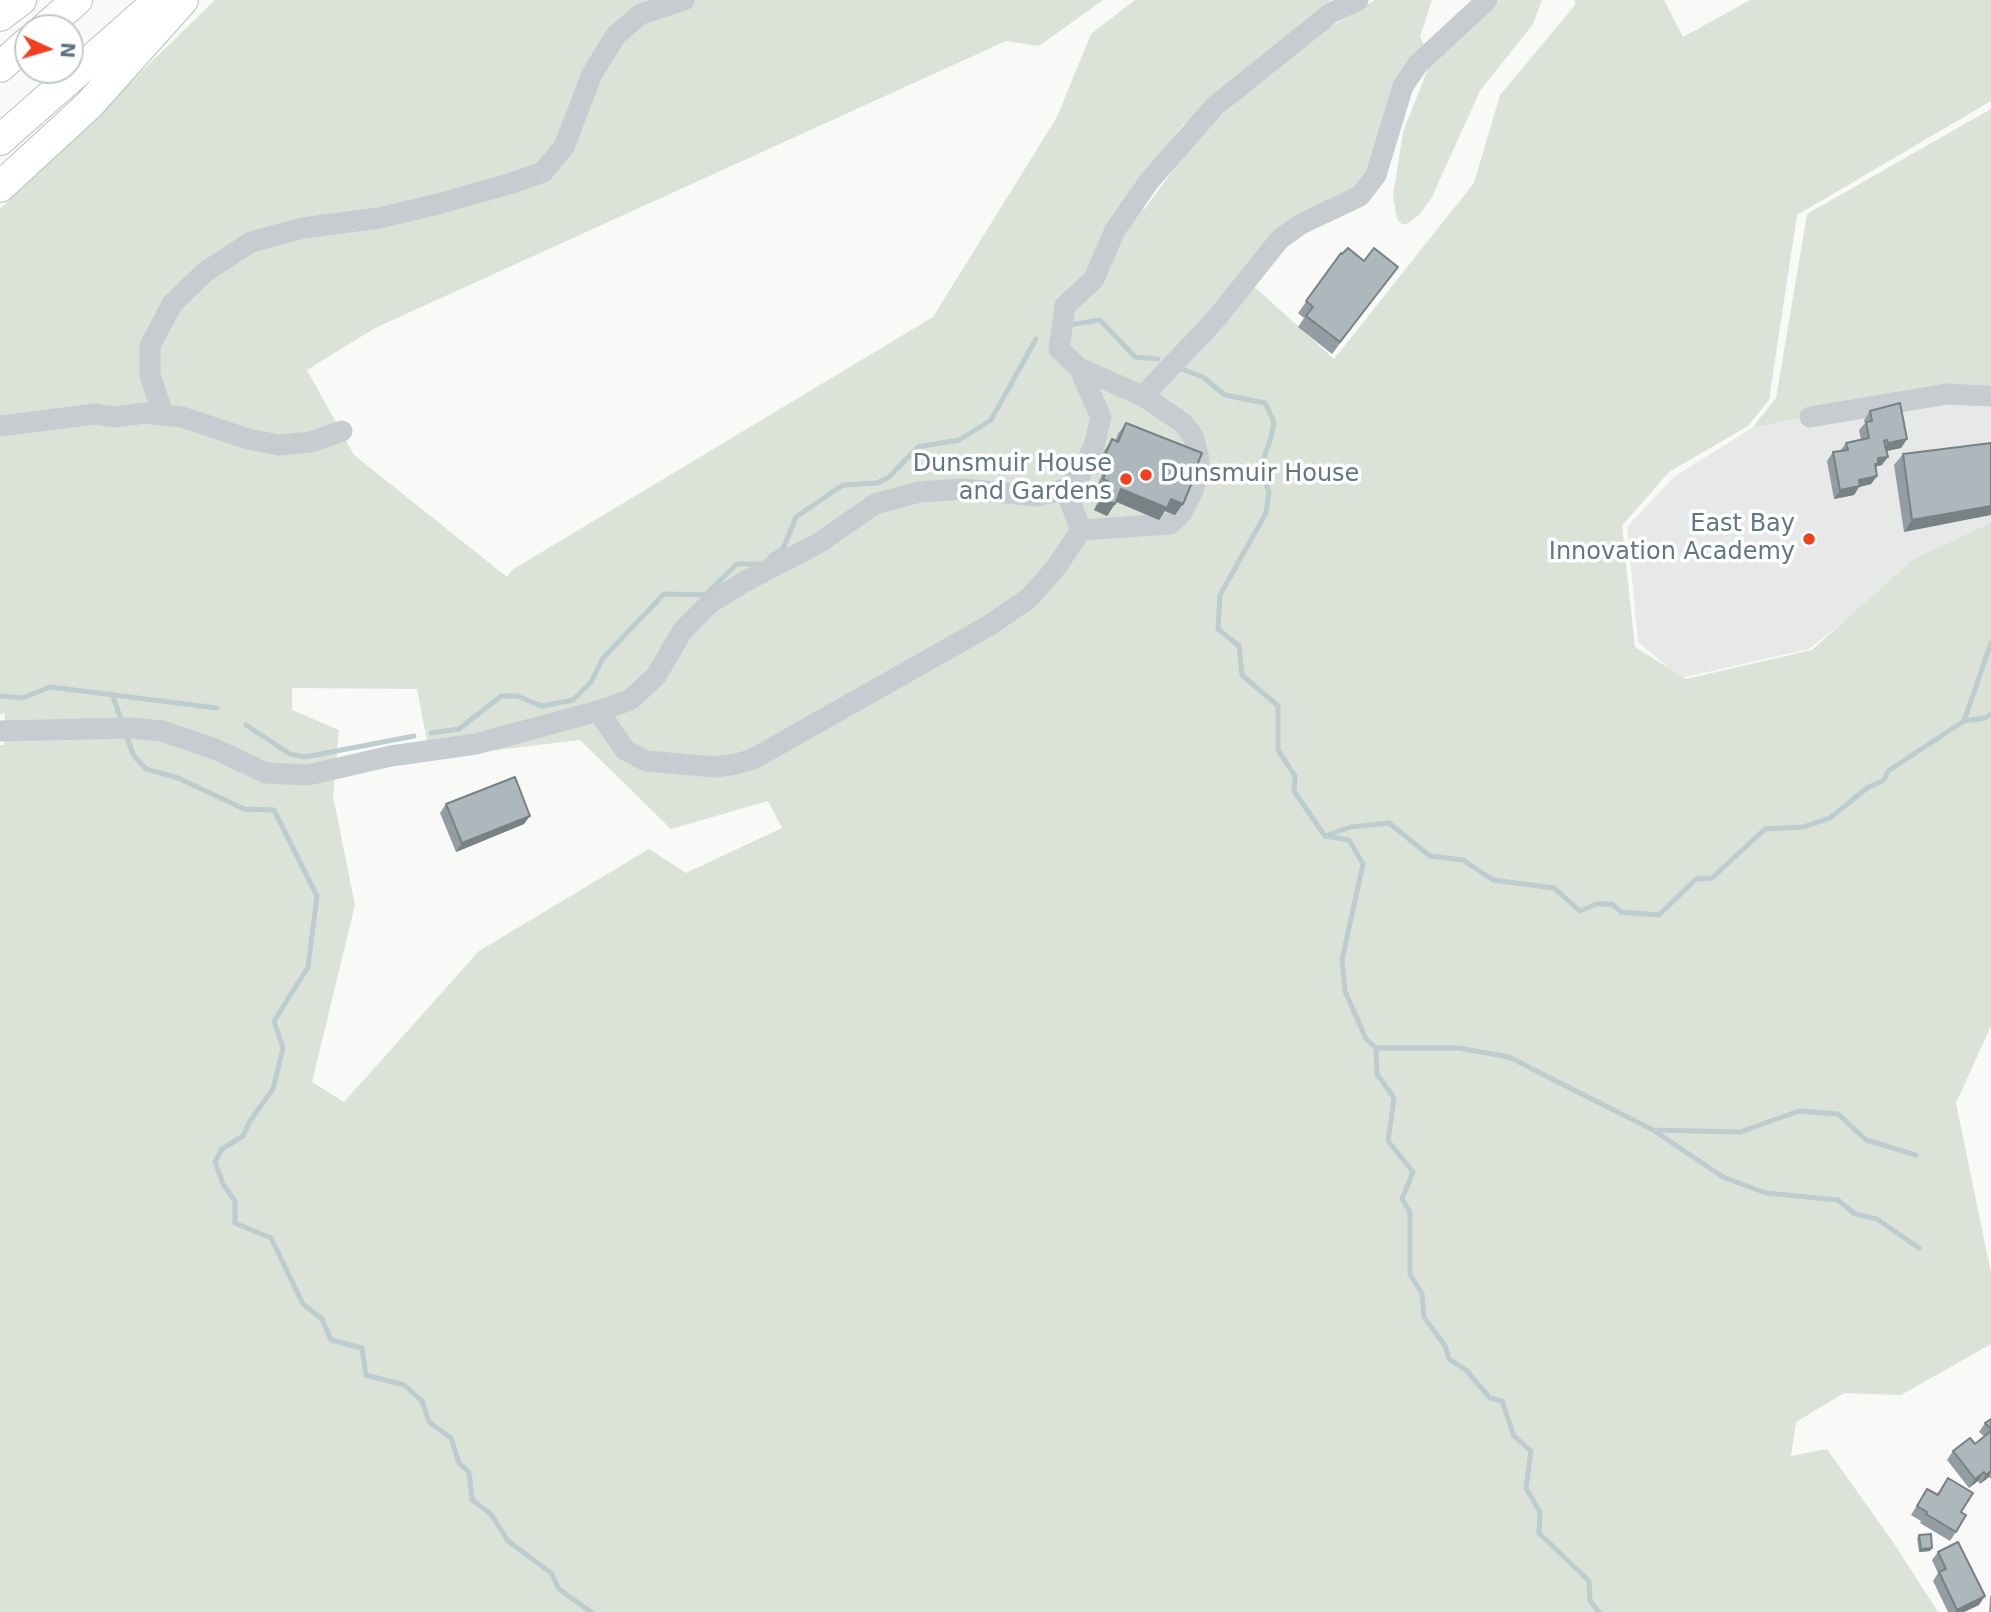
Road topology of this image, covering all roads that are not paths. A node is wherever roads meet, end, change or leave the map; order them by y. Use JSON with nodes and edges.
{"nodes":[{"id":1,"x":21,"y":0,"type":"edge"},
{"id":2,"x":77,"y":0,"type":"edge"},
{"id":3,"x":159,"y":0,"type":"edge"},
{"id":4,"x":184,"y":0,"type":"edge"},
{"id":5,"x":684,"y":0,"type":"edge"},
{"id":6,"x":1358,"y":0,"type":"edge"},
{"id":7,"x":1487,"y":0,"type":"edge"},
{"id":8,"x":61,"y":14,"type":"edge"},
{"id":9,"x":0,"y":16,"type":"edge"},
{"id":10,"x":14,"y":55,"type":"edge"},
{"id":11,"x":0,"y":67,"type":"edge"},
{"id":12,"x":0,"y":140,"type":"edge"},
{"id":13,"x":0,"y":187,"type":"edge"},
{"id":14,"x":1079,"y":368,"type":"junction"},
{"id":15,"x":1143,"y":396,"type":"junction"},
{"id":16,"x":1991,"y":396,"type":"edge"},
{"id":17,"x":163,"y":414,"type":"junction"},
{"id":18,"x":1810,"y":416,"type":"dead end"},
{"id":19,"x":0,"y":426,"type":"edge"},
{"id":20,"x":342,"y":431,"type":"dead end"},
{"id":21,"x":1065,"y":489,"type":"junction"},
{"id":22,"x":1081,"y":530,"type":"junction"},
{"id":23,"x":598,"y":711,"type":"junction"},
{"id":24,"x":0,"y":731,"type":"edge"}],
"edges":[{"from":1,"to":9,"type":"highway"},
{"from":2,"to":8,"type":"highway"},
{"from":3,"to":12,"type":"highway"},
{"from":4,"to":13,"type":"highway"},
{"from":5,"to":17,"type":"lane"},
{"from":6,"to":14,"type":"lane"},
{"from":7,"to":15,"type":"lane"},
{"from":10,"to":11,"type":"highway"},
{"from":14,"to":15,"type":"lane"},
{"from":14,"to":21,"type":"lane"},
{"from":15,"to":22,"type":"lane"},
{"from":16,"to":18,"type":"lane"},
{"from":17,"to":19,"type":"lane"},
{"from":17,"to":20,"type":"lane"},
{"from":21,"to":22,"type":"lane"},
{"from":21,"to":23,"type":"lane"},
{"from":22,"to":23,"type":"lane"},
{"from":23,"to":24,"type":"lane"}]}
